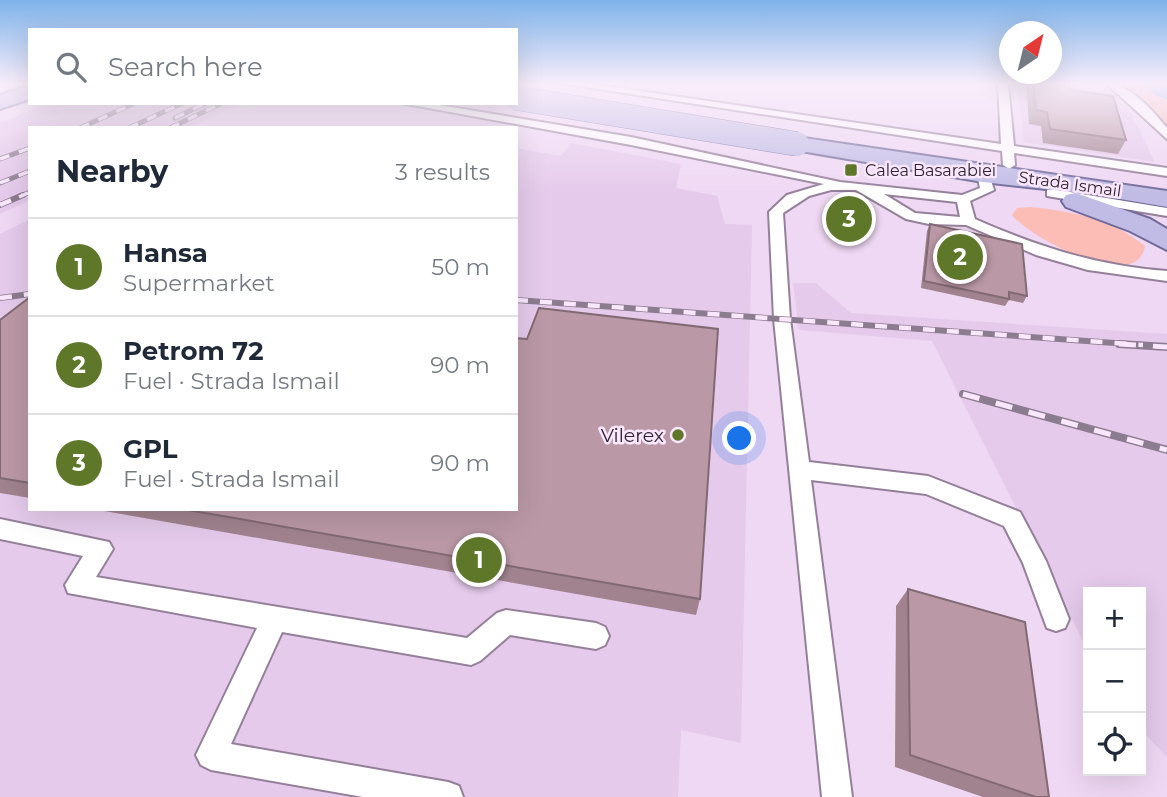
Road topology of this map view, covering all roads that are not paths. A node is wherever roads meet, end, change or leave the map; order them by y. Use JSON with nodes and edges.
{"nodes":[{"id":1,"x":508,"y":120,"type":"edge"},
{"id":2,"x":652,"y":120,"type":"edge"},
{"id":3,"x":816,"y":120,"type":"edge"},
{"id":4,"x":1007,"y":120,"type":"edge"},
{"id":5,"x":1154,"y":120,"type":"edge"},
{"id":6,"x":1167,"y":135,"type":"edge"},
{"id":7,"x":1010,"y":149,"type":"junction"},
{"id":8,"x":1009,"y":164,"type":"dead end"},
{"id":9,"x":1167,"y":172,"type":"edge"},
{"id":10,"x":983,"y":174,"type":"junction"},
{"id":11,"x":866,"y":188,"type":"junction"},
{"id":12,"x":1052,"y":193,"type":"junction"},
{"id":13,"x":963,"y":199,"type":"junction"},
{"id":14,"x":1167,"y":199,"type":"edge"},
{"id":15,"x":1167,"y":212,"type":"edge"},
{"id":16,"x":968,"y":221,"type":"junction"},
{"id":17,"x":1167,"y":241,"type":"edge"},
{"id":18,"x":1167,"y":276,"type":"edge"},
{"id":19,"x":801,"y":470,"type":"junction"},
{"id":20,"x":0,"y":529,"type":"edge"},
{"id":21,"x":1056,"y":619,"type":"dead end"},
{"id":22,"x":275,"y":620,"type":"junction"},
{"id":23,"x":596,"y":636,"type":"dead end"},
{"id":24,"x":396,"y":793,"type":"edge"},
{"id":25,"x":448,"y":797,"type":"edge"},
{"id":26,"x":837,"y":797,"type":"edge"}],
"edges":[{"from":1,"to":11,"type":"lane"},
{"from":2,"to":10,"type":"main road","name":"Strada Ismail","bridge":true},
{"from":3,"to":7,"type":"lane"},
{"from":4,"to":7,"type":"lane"},
{"from":5,"to":6,"type":"lane"},
{"from":7,"to":8,"type":"lane"},
{"from":7,"to":9,"type":"lane"},
{"from":10,"to":12,"type":"main road"},
{"from":10,"to":13,"type":"lane"},
{"from":10,"to":14,"type":"main road","name":"Strada Ismail"},
{"from":11,"to":13,"type":"lane"},
{"from":11,"to":16,"type":"lane"},
{"from":11,"to":19,"type":"lane"},
{"from":12,"to":15,"type":"lane","name":"Strada Ismail"},
{"from":12,"to":17,"type":"main road"},
{"from":13,"to":16,"type":"lane"},
{"from":16,"to":18,"type":"lane"},
{"from":19,"to":21,"type":"lane"},
{"from":19,"to":26,"type":"lane"},
{"from":20,"to":22,"type":"lane"},
{"from":22,"to":23,"type":"lane"},
{"from":22,"to":24,"type":"lane"},
{"from":24,"to":25,"type":"lane"}]}
